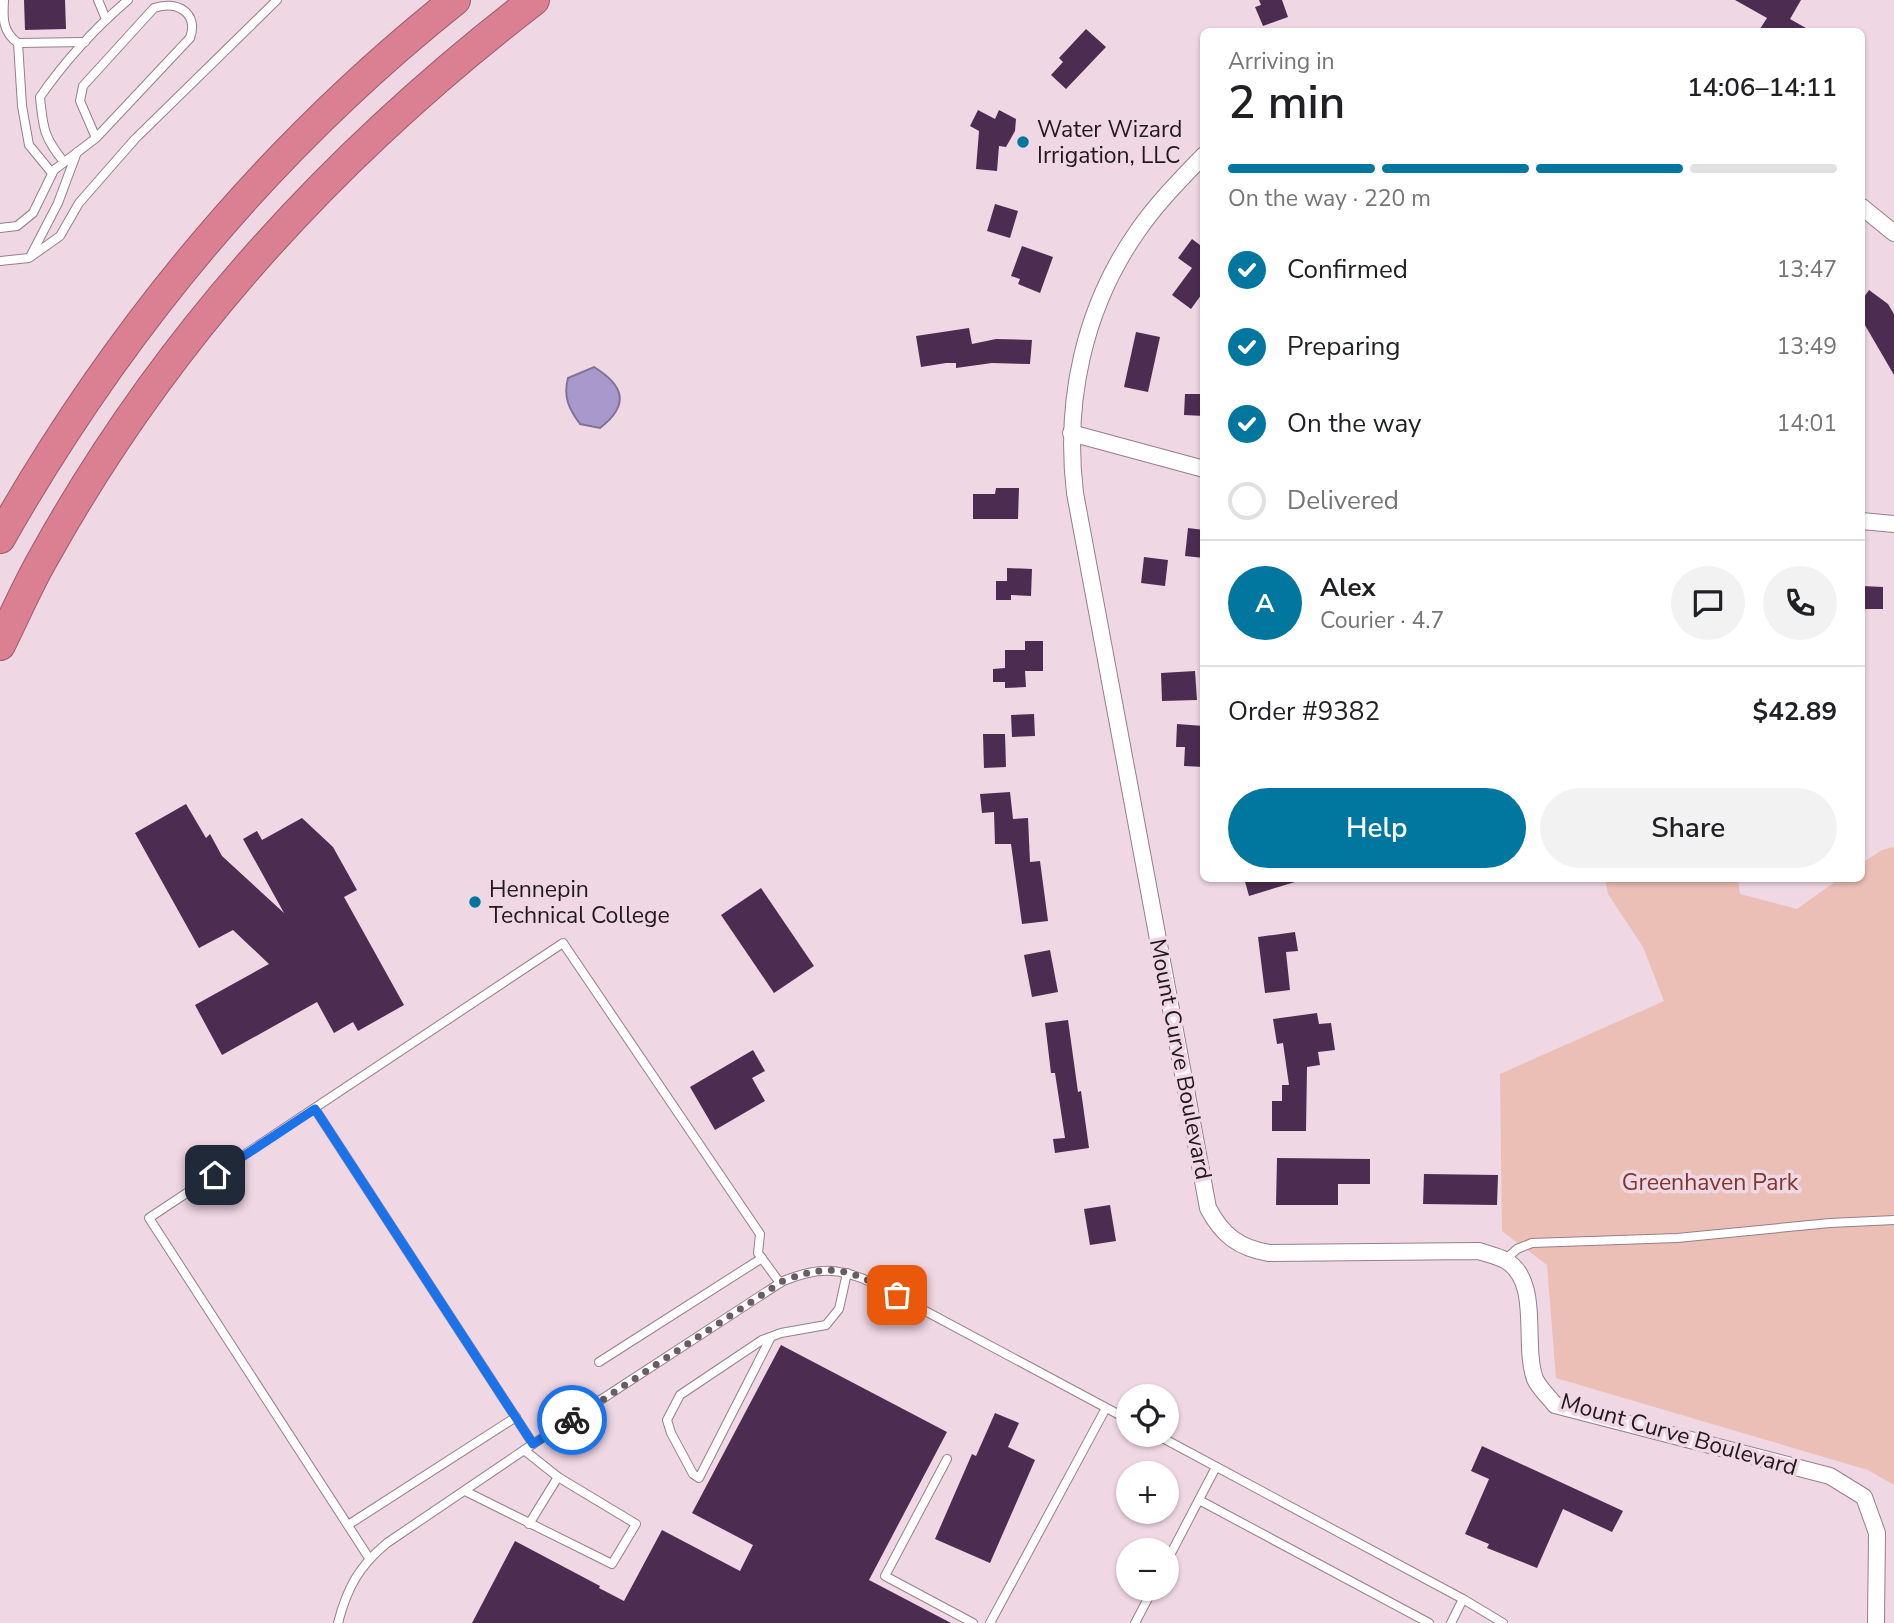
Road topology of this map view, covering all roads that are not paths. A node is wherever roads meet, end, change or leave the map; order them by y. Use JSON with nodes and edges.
{"nodes":[{"id":1,"x":4,"y":0,"type":"edge"},
{"id":2,"x":99,"y":0,"type":"edge"},
{"id":3,"x":128,"y":0,"type":"edge"},
{"id":4,"x":277,"y":0,"type":"edge"},
{"id":5,"x":455,"y":0,"type":"edge"},
{"id":6,"x":534,"y":0,"type":"edge"},
{"id":7,"x":106,"y":19,"type":"junction"},
{"id":8,"x":85,"y":42,"type":"junction"},
{"id":9,"x":18,"y":43,"type":"junction"},
{"id":10,"x":96,"y":138,"type":"junction"},
{"id":11,"x":77,"y":152,"type":"junction"},
{"id":12,"x":1200,"y":160,"type":"edge"},
{"id":13,"x":64,"y":162,"type":"junction"},
{"id":14,"x":52,"y":173,"type":"junction"},
{"id":15,"x":1865,"y":209,"type":"edge"},
{"id":16,"x":0,"y":228,"type":"edge"},
{"id":17,"x":1894,"y":233,"type":"edge"},
{"id":18,"x":29,"y":258,"type":"junction"},
{"id":19,"x":0,"y":261,"type":"edge"},
{"id":20,"x":1071,"y":433,"type":"junction"},
{"id":21,"x":1200,"y":467,"type":"edge"},
{"id":22,"x":1865,"y":521,"type":"edge"},
{"id":23,"x":1894,"y":524,"type":"edge"},
{"id":24,"x":0,"y":538,"type":"edge"},
{"id":25,"x":0,"y":645,"type":"edge"},
{"id":26,"x":315,"y":1109,"type":"junction"},
{"id":27,"x":1894,"y":1220,"type":"edge"},
{"id":28,"x":762,"y":1258,"type":"junction"},
{"id":29,"x":1505,"y":1260,"type":"junction"},
{"id":30,"x":847,"y":1273,"type":"junction"},
{"id":31,"x":780,"y":1283,"type":"junction"},
{"id":32,"x":771,"y":1337,"type":"junction"},
{"id":33,"x":599,"y":1362,"type":"dead end"},
{"id":34,"x":1107,"y":1408,"type":"junction"},
{"id":35,"x":1116,"y":1413,"type":"edge"},
{"id":36,"x":516,"y":1417,"type":"junction"},
{"id":37,"x":533,"y":1444,"type":"junction"},
{"id":38,"x":1179,"y":1447,"type":"edge"},
{"id":39,"x":524,"y":1450,"type":"junction"},
{"id":40,"x":947,"y":1459,"type":"dead end"},
{"id":41,"x":1216,"y":1467,"type":"junction"},
{"id":42,"x":558,"y":1477,"type":"junction"},
{"id":43,"x":465,"y":1491,"type":"junction"},
{"id":44,"x":1199,"y":1500,"type":"junction"},
{"id":45,"x":529,"y":1524,"type":"junction"},
{"id":46,"x":348,"y":1525,"type":"junction"},
{"id":47,"x":1179,"y":1538,"type":"edge"},
{"id":48,"x":369,"y":1558,"type":"junction"},
{"id":49,"x":1463,"y":1599,"type":"junction"},
{"id":50,"x":1147,"y":1601,"type":"edge"},
{"id":51,"x":1419,"y":1620,"type":"edge"},
{"id":52,"x":338,"y":1623,"type":"edge"},
{"id":53,"x":973,"y":1623,"type":"edge"},
{"id":54,"x":990,"y":1623,"type":"edge"},
{"id":55,"x":1135,"y":1623,"type":"edge"},
{"id":56,"x":1429,"y":1623,"type":"edge"},
{"id":57,"x":1451,"y":1623,"type":"edge"},
{"id":58,"x":1503,"y":1623,"type":"edge"},
{"id":59,"x":1877,"y":1623,"type":"edge"}],
"edges":[{"from":1,"to":9,"type":"lane"},
{"from":2,"to":7,"type":"lane"},
{"from":3,"to":7,"type":"lane"},
{"from":4,"to":18,"type":"lane"},
{"from":5,"to":24,"type":"highway"},
{"from":6,"to":25,"type":"highway"},
{"from":7,"to":8,"type":"lane"},
{"from":8,"to":9,"type":"lane"},
{"from":8,"to":13,"type":"lane"},
{"from":9,"to":14,"type":"lane"},
{"from":10,"to":10,"type":"lane"},
{"from":10,"to":11,"type":"lane"},
{"from":11,"to":13,"type":"lane"},
{"from":11,"to":18,"type":"lane"},
{"from":12,"to":20,"type":"street","name":"Mount Curve Boulevard"},
{"from":13,"to":14,"type":"lane"},
{"from":14,"to":16,"type":"lane"},
{"from":15,"to":17,"type":"street"},
{"from":18,"to":19,"type":"lane"},
{"from":20,"to":21,"type":"street"},
{"from":20,"to":29,"type":"street","name":"Mount Curve Boulevard"},
{"from":22,"to":23,"type":"street"},
{"from":26,"to":28,"type":"lane"},
{"from":26,"to":36,"type":"lane"},
{"from":26,"to":46,"type":"lane"},
{"from":27,"to":29,"type":"lane"},
{"from":28,"to":31,"type":"lane"},
{"from":28,"to":33,"type":"lane"},
{"from":29,"to":59,"type":"street","name":"Mount Curve Boulevard"},
{"from":30,"to":31,"type":"lane"},
{"from":30,"to":32,"type":"lane"},
{"from":30,"to":34,"type":"lane"},
{"from":31,"to":37,"type":"lane"},
{"from":32,"to":32,"type":"lane"},
{"from":34,"to":35,"type":"lane"},
{"from":34,"to":54,"type":"lane"},
{"from":36,"to":37,"type":"lane"},
{"from":36,"to":46,"type":"lane"},
{"from":37,"to":39,"type":"lane"},
{"from":38,"to":41,"type":"lane"},
{"from":39,"to":42,"type":"lane"},
{"from":39,"to":43,"type":"lane"},
{"from":40,"to":53,"type":"lane"},
{"from":41,"to":44,"type":"lane"},
{"from":41,"to":49,"type":"lane"},
{"from":42,"to":45,"type":"lane"},
{"from":42,"to":45,"type":"lane"},
{"from":43,"to":45,"type":"lane"},
{"from":43,"to":48,"type":"lane"},
{"from":44,"to":47,"type":"lane"},
{"from":44,"to":51,"type":"lane"},
{"from":46,"to":48,"type":"lane"},
{"from":48,"to":52,"type":"lane"},
{"from":49,"to":57,"type":"lane"},
{"from":49,"to":58,"type":"lane"},
{"from":50,"to":55,"type":"lane"},
{"from":51,"to":56,"type":"lane"}]}
